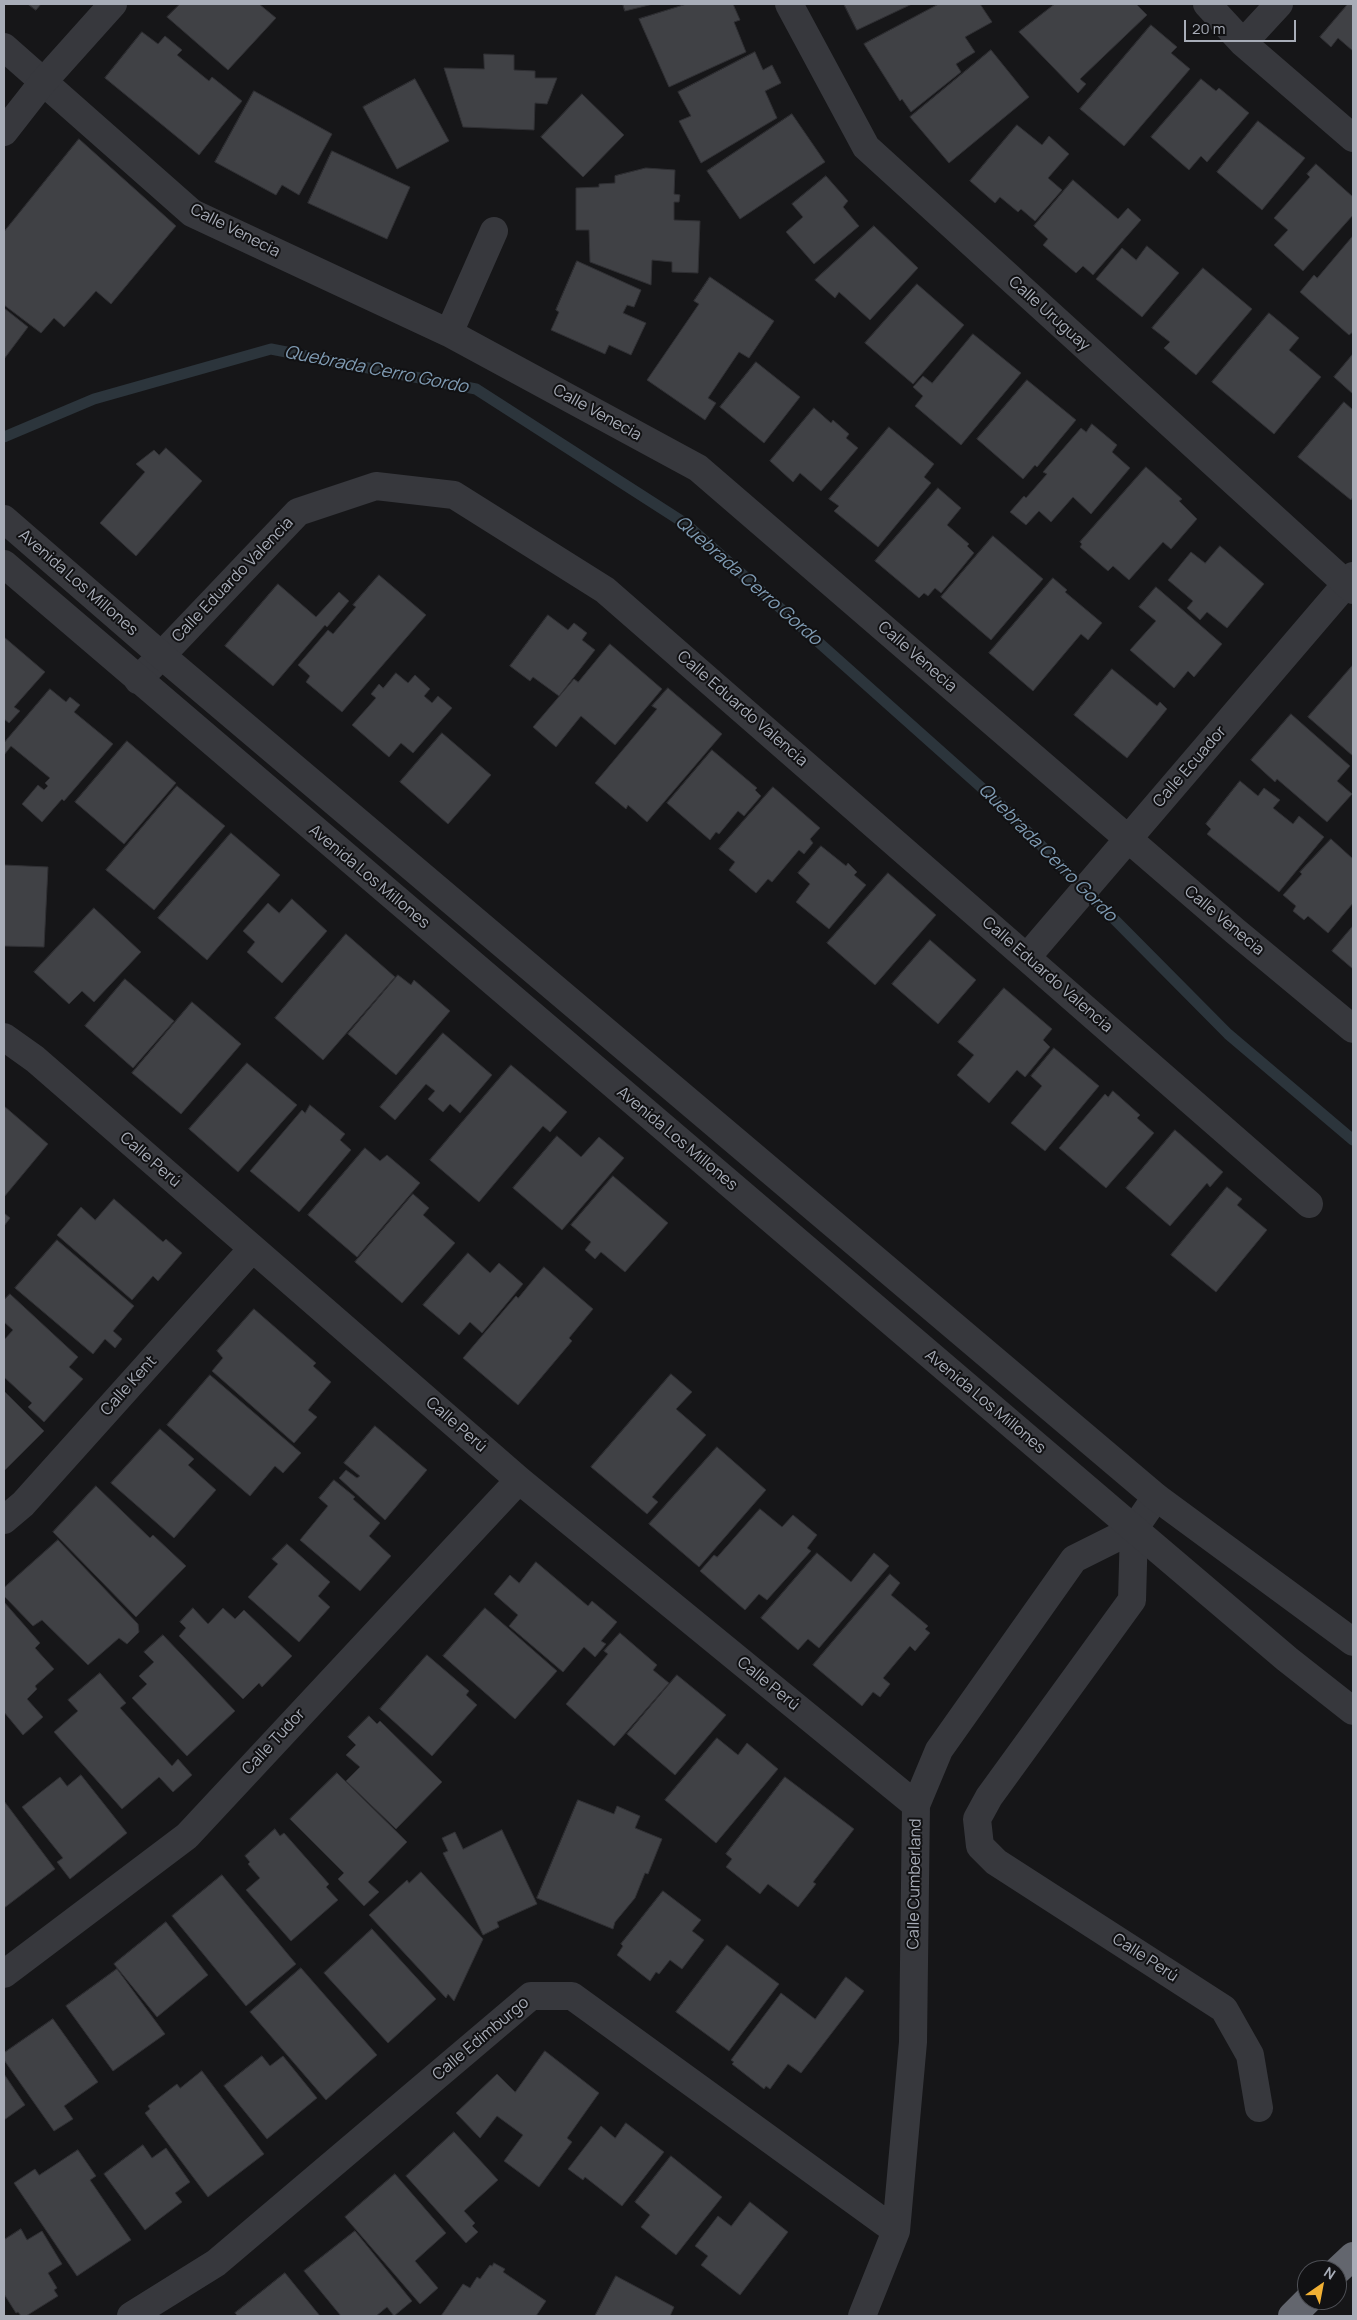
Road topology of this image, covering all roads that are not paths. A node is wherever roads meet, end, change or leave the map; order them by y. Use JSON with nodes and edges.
{"nodes":[{"id":1,"x":113,"y":4,"type":"edge"},
{"id":2,"x":789,"y":4,"type":"edge"},
{"id":3,"x":1207,"y":4,"type":"edge"},
{"id":4,"x":1279,"y":4,"type":"edge"},
{"id":5,"x":1243,"y":43,"type":"junction"},
{"id":6,"x":4,"y":47,"type":"edge"},
{"id":7,"x":43,"y":82,"type":"junction"},
{"id":8,"x":4,"y":132,"type":"edge"},
{"id":9,"x":1353,"y":138,"type":"edge"},
{"id":10,"x":494,"y":231,"type":"dead end"},
{"id":11,"x":449,"y":332,"type":"junction"},
{"id":12,"x":4,"y":519,"type":"edge"},
{"id":13,"x":4,"y":564,"type":"edge"},
{"id":14,"x":1351,"y":583,"type":"edge"},
{"id":15,"x":161,"y":655,"type":"junction"},
{"id":16,"x":138,"y":680,"type":"junction"},
{"id":17,"x":1128,"y":839,"type":"junction"},
{"id":18,"x":1027,"y":957,"type":"junction"},
{"id":19,"x":1353,"y":1029,"type":"edge"},
{"id":20,"x":4,"y":1037,"type":"edge"},
{"id":21,"x":1309,"y":1204,"type":"dead end"},
{"id":22,"x":252,"y":1249,"type":"junction"},
{"id":23,"x":518,"y":1480,"type":"junction"},
{"id":24,"x":1156,"y":1496,"type":"junction"},
{"id":25,"x":4,"y":1520,"type":"edge"},
{"id":26,"x":1134,"y":1529,"type":"junction"},
{"id":27,"x":1353,"y":1642,"type":"edge"},
{"id":28,"x":1353,"y":1711,"type":"edge"},
{"id":29,"x":916,"y":1805,"type":"junction"},
{"id":30,"x":4,"y":1974,"type":"edge"},
{"id":31,"x":1259,"y":2108,"type":"dead end"},
{"id":32,"x":896,"y":2231,"type":"junction"},
{"id":33,"x":131,"y":2316,"type":"edge"},
{"id":34,"x":862,"y":2316,"type":"edge"}],
"edges":[{"from":1,"to":7,"type":"street"},
{"from":2,"to":14,"type":"street","name":"Calle Uruguay"},
{"from":3,"to":5,"type":"street"},
{"from":4,"to":5,"type":"street"},
{"from":5,"to":9,"type":"street"},
{"from":6,"to":7,"type":"street","name":"Calle Venecia"},
{"from":7,"to":8,"type":"street"},
{"from":7,"to":11,"type":"street","name":"Calle Venecia"},
{"from":10,"to":11,"type":"street"},
{"from":11,"to":17,"type":"street","name":"Calle Venecia"},
{"from":12,"to":15,"type":"street","name":"Avenida Los Millones"},
{"from":13,"to":16,"type":"street","name":"Avenida Los Millones"},
{"from":14,"to":17,"type":"street","name":"Calle Ecuador"},
{"from":15,"to":16,"type":"street","name":"Calle Eduardo Valencia"},
{"from":15,"to":18,"type":"street","name":"Calle Eduardo Valencia"},
{"from":15,"to":24,"type":"street","name":"Avenida Los Millones"},
{"from":16,"to":26,"type":"street","name":"Avenida Los Millones"},
{"from":17,"to":18,"type":"street","name":"Calle Ecuador"},
{"from":17,"to":19,"type":"street","name":"Calle Venecia"},
{"from":18,"to":21,"type":"street","name":"Calle Eduardo Valencia"},
{"from":20,"to":22,"type":"street","name":"Calle Perú"},
{"from":22,"to":23,"type":"street","name":"Calle Perú"},
{"from":22,"to":25,"type":"street","name":"Calle Kent"},
{"from":23,"to":29,"type":"street","name":"Calle Perú"},
{"from":23,"to":30,"type":"street","name":"Calle Tudor"},
{"from":24,"to":26,"type":"street"},
{"from":24,"to":27,"type":"street","name":"Avenida Los Millones"},
{"from":26,"to":28,"type":"street","name":"Avenida Los Millones"},
{"from":26,"to":29,"type":"street","name":"Calle Cumberland"},
{"from":26,"to":31,"type":"street","name":"Calle Perú"},
{"from":29,"to":32,"type":"street","name":"Calle Cumberland"},
{"from":32,"to":33,"type":"street","name":"Calle Edimburgo"},
{"from":32,"to":34,"type":"street","name":"Calle Cumberland"}]}
